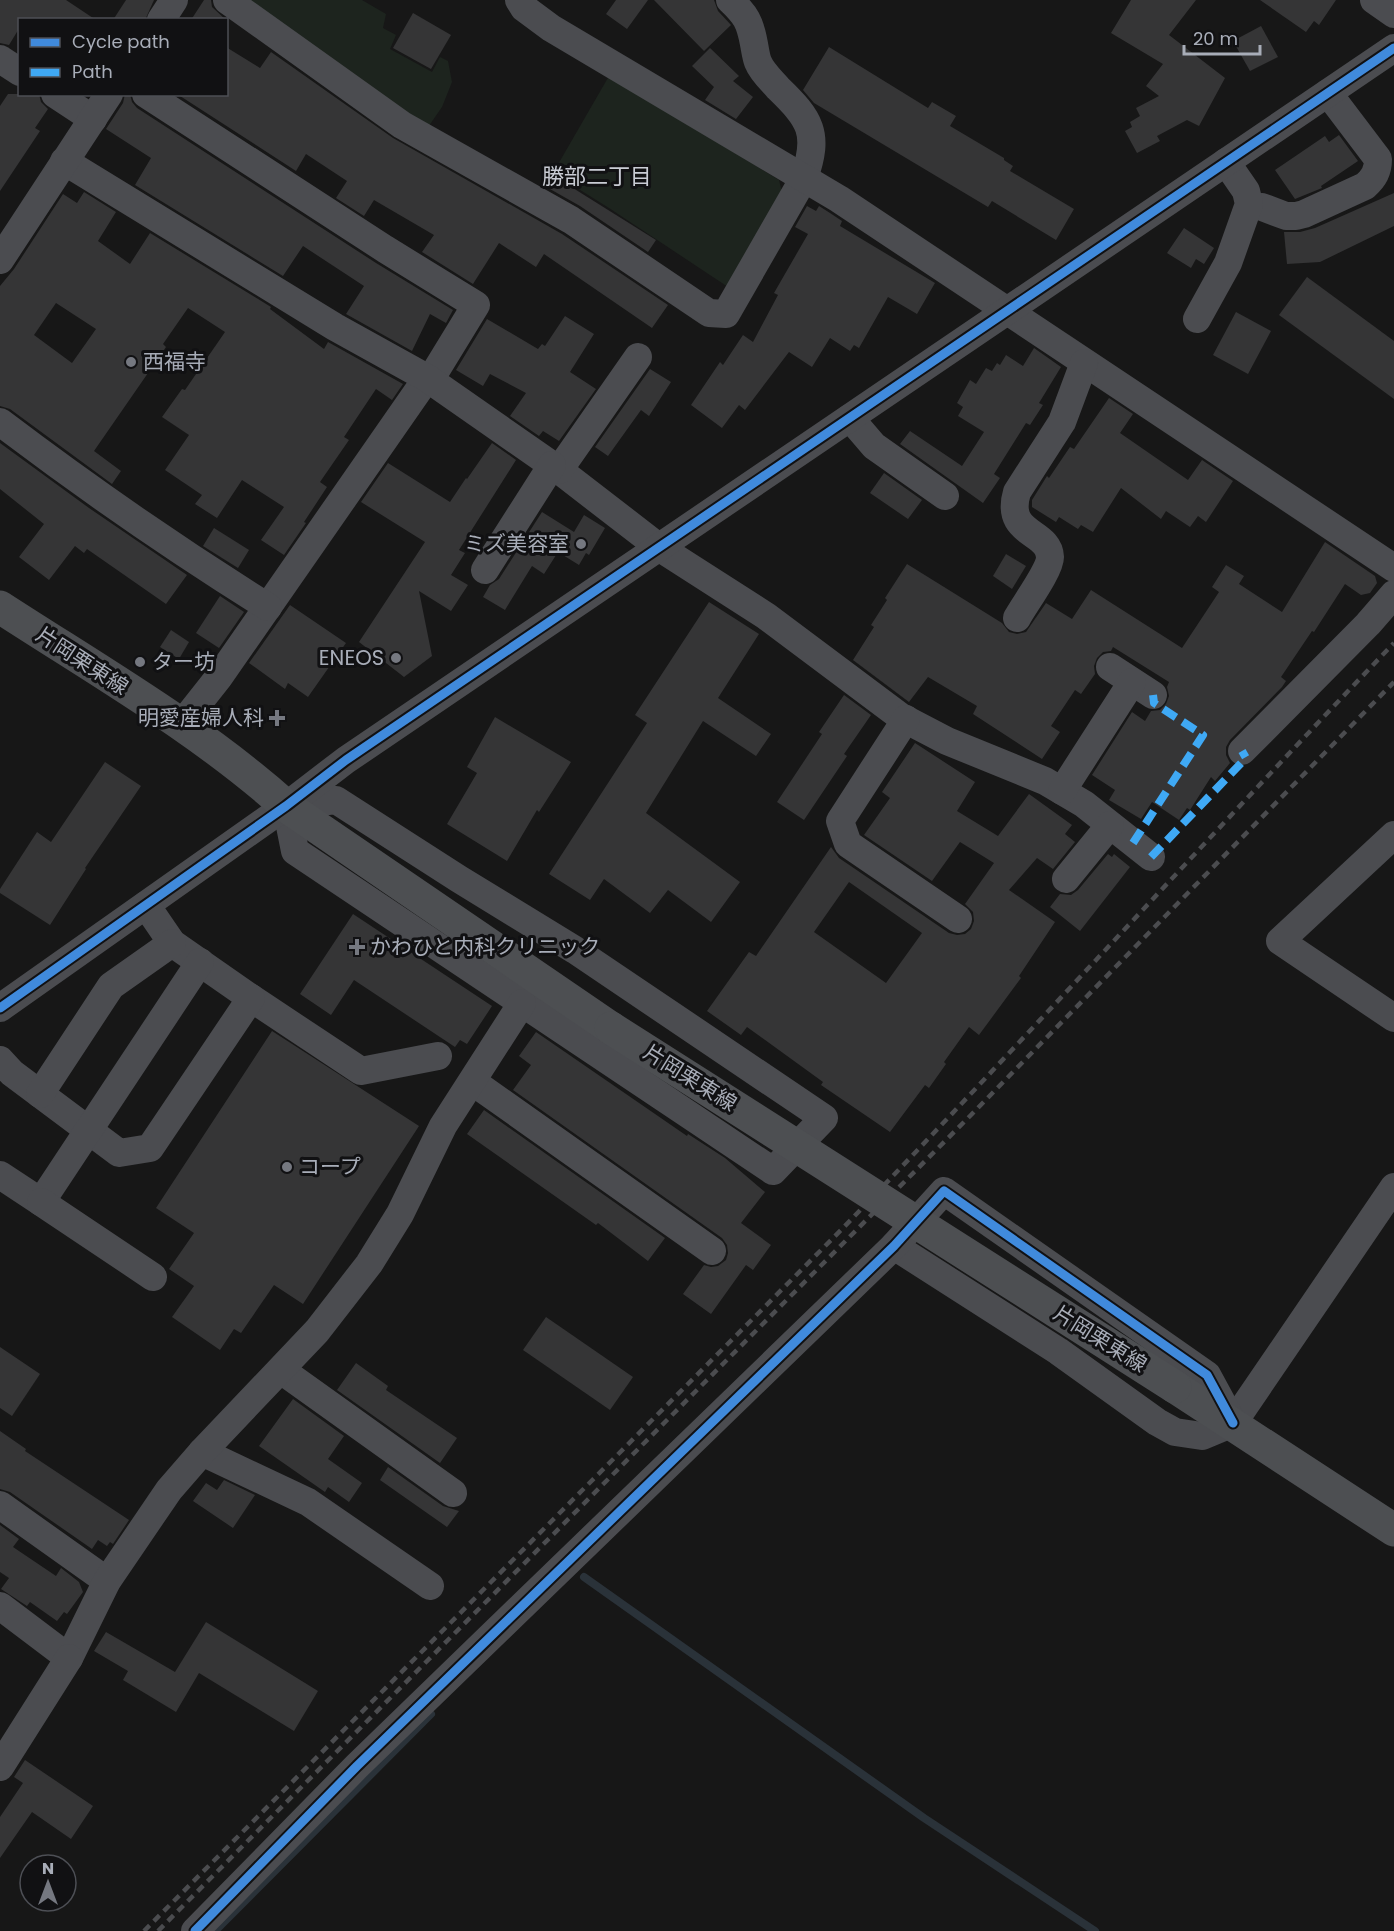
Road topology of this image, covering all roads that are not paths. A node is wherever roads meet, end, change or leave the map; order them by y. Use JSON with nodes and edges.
{"nodes":[{"id":1,"x":174,"y":0,"type":"edge"},
{"id":2,"x":227,"y":0,"type":"edge"},
{"id":3,"x":519,"y":0,"type":"edge"},
{"id":4,"x":730,"y":0,"type":"edge"},
{"id":5,"x":1374,"y":0,"type":"edge"},
{"id":6,"x":1394,"y":14,"type":"edge"},
{"id":7,"x":162,"y":18,"type":"edge"},
{"id":8,"x":1394,"y":48,"type":"edge"},
{"id":9,"x":0,"y":59,"type":"edge"},
{"id":10,"x":18,"y":71,"type":"edge"},
{"id":11,"x":1328,"y":93,"type":"junction"},
{"id":12,"x":58,"y":96,"type":"edge"},
{"id":13,"x":108,"y":96,"type":"edge"},
{"id":14,"x":149,"y":96,"type":"edge"},
{"id":15,"x":93,"y":119,"type":"junction"},
{"id":16,"x":64,"y":161,"type":"junction"},
{"id":17,"x":1226,"y":162,"type":"junction"},
{"id":18,"x":804,"y":178,"type":"junction"},
{"id":19,"x":1262,"y":207,"type":"dead end"},
{"id":20,"x":2,"y":253,"type":"edge"},
{"id":21,"x":1006,"y":311,"type":"junction"},
{"id":22,"x":1197,"y":319,"type":"dead end"},
{"id":23,"x":638,"y":357,"type":"dead end"},
{"id":24,"x":1084,"y":363,"type":"junction"},
{"id":25,"x":427,"y":378,"type":"junction"},
{"id":26,"x":850,"y":418,"type":"junction"},
{"id":27,"x":0,"y":422,"type":"edge"},
{"id":28,"x":556,"y":467,"type":"junction"},
{"id":29,"x":945,"y":496,"type":"dead end"},
{"id":30,"x":660,"y":548,"type":"junction"},
{"id":31,"x":1394,"y":568,"type":"edge"},
{"id":32,"x":485,"y":570,"type":"dead end"},
{"id":33,"x":1394,"y":594,"type":"edge"},
{"id":34,"x":0,"y":607,"type":"edge"},
{"id":35,"x":268,"y":607,"type":"junction"},
{"id":36,"x":1017,"y":618,"type":"dead end"},
{"id":37,"x":1132,"y":681,"type":"dead end"},
{"id":38,"x":906,"y":719,"type":"junction"},
{"id":39,"x":181,"y":725,"type":"junction"},
{"id":40,"x":1242,"y":751,"type":"dead end"},
{"id":41,"x":1062,"y":791,"type":"junction"},
{"id":42,"x":286,"y":807,"type":"junction"},
{"id":43,"x":1110,"y":825,"type":"junction"},
{"id":44,"x":1394,"y":835,"type":"edge"},
{"id":45,"x":1150,"y":857,"type":"dead end"},
{"id":46,"x":1066,"y":879,"type":"dead end"},
{"id":47,"x":147,"y":905,"type":"junction"},
{"id":48,"x":958,"y":919,"type":"dead end"},
{"id":49,"x":172,"y":943,"type":"junction"},
{"id":50,"x":200,"y":962,"type":"junction"},
{"id":51,"x":251,"y":998,"type":"junction"},
{"id":52,"x":522,"y":1003,"type":"junction"},
{"id":53,"x":0,"y":1008,"type":"edge"},
{"id":54,"x":1394,"y":1018,"type":"edge"},
{"id":55,"x":691,"y":1028,"type":"junction"},
{"id":56,"x":438,"y":1056,"type":"dead end"},
{"id":57,"x":0,"y":1060,"type":"edge"},
{"id":58,"x":473,"y":1082,"type":"junction"},
{"id":59,"x":650,"y":1089,"type":"junction"},
{"id":60,"x":40,"y":1094,"type":"junction"},
{"id":61,"x":89,"y":1130,"type":"junction"},
{"id":62,"x":0,"y":1175,"type":"edge"},
{"id":63,"x":1394,"y":1187,"type":"edge"},
{"id":64,"x":41,"y":1202,"type":"junction"},
{"id":65,"x":894,"y":1246,"type":"junction"},
{"id":66,"x":712,"y":1251,"type":"dead end"},
{"id":67,"x":153,"y":1277,"type":"dead end"},
{"id":68,"x":281,"y":1370,"type":"junction"},
{"id":69,"x":1233,"y":1423,"type":"junction"},
{"id":70,"x":202,"y":1452,"type":"junction"},
{"id":71,"x":453,"y":1493,"type":"dead end"},
{"id":72,"x":0,"y":1505,"type":"edge"},
{"id":73,"x":1394,"y":1530,"type":"edge"},
{"id":74,"x":107,"y":1581,"type":"junction"},
{"id":75,"x":430,"y":1586,"type":"dead end"},
{"id":76,"x":0,"y":1606,"type":"edge"},
{"id":77,"x":69,"y":1658,"type":"junction"},
{"id":78,"x":0,"y":1767,"type":"edge"},
{"id":79,"x":195,"y":1931,"type":"edge"}],
"edges":[{"from":1,"to":7,"type":"street"},
{"from":2,"to":18,"type":"street"},
{"from":3,"to":18,"type":"street"},
{"from":4,"to":18,"type":"street"},
{"from":5,"to":6,"type":"street"},
{"from":8,"to":11,"type":"street"},
{"from":9,"to":10,"type":"street"},
{"from":11,"to":17,"type":"street"},
{"from":11,"to":19,"type":"street"},
{"from":12,"to":15,"type":"street"},
{"from":13,"to":15,"type":"street"},
{"from":14,"to":25,"type":"street"},
{"from":15,"to":16,"type":"street"},
{"from":16,"to":20,"type":"street"},
{"from":16,"to":25,"type":"street"},
{"from":17,"to":21,"type":"street"},
{"from":17,"to":22,"type":"street"},
{"from":18,"to":21,"type":"street"},
{"from":21,"to":24,"type":"street"},
{"from":21,"to":26,"type":"street"},
{"from":23,"to":28,"type":"street"},
{"from":24,"to":31,"type":"street"},
{"from":24,"to":36,"type":"street"},
{"from":25,"to":28,"type":"street"},
{"from":25,"to":35,"type":"street"},
{"from":26,"to":29,"type":"street"},
{"from":26,"to":30,"type":"street"},
{"from":27,"to":35,"type":"street"},
{"from":28,"to":30,"type":"street"},
{"from":28,"to":32,"type":"street"},
{"from":30,"to":38,"type":"street"},
{"from":30,"to":42,"type":"street"},
{"from":33,"to":40,"type":"street"},
{"from":34,"to":39,"type":"main road","name":"片岡栗東線"},
{"from":35,"to":39,"type":"street"},
{"from":37,"to":41,"type":"street"},
{"from":38,"to":41,"type":"street"},
{"from":38,"to":48,"type":"street"},
{"from":39,"to":42,"type":"main road","name":"片岡栗東線"},
{"from":41,"to":43,"type":"street"},
{"from":42,"to":47,"type":"street"},
{"from":42,"to":52,"type":"street"},
{"from":42,"to":55,"type":"street"},
{"from":42,"to":69,"type":"main road","name":"片岡栗東線","bridge":true},
{"from":43,"to":45,"type":"street"},
{"from":43,"to":46,"type":"street"},
{"from":44,"to":54,"type":"street"},
{"from":47,"to":49,"type":"street"},
{"from":47,"to":53,"type":"street"},
{"from":49,"to":50,"type":"street"},
{"from":49,"to":60,"type":"street"},
{"from":50,"to":51,"type":"street"},
{"from":50,"to":61,"type":"street"},
{"from":51,"to":56,"type":"street"},
{"from":51,"to":61,"type":"street"},
{"from":52,"to":58,"type":"street"},
{"from":52,"to":59,"type":"street"},
{"from":55,"to":59,"type":"street"},
{"from":55,"to":59,"type":"street"},
{"from":57,"to":60,"type":"street"},
{"from":58,"to":66,"type":"street"},
{"from":58,"to":68,"type":"street"},
{"from":60,"to":61,"type":"street"},
{"from":61,"to":64,"type":"street"},
{"from":62,"to":64,"type":"street"},
{"from":63,"to":69,"type":"street"},
{"from":64,"to":67,"type":"street"},
{"from":65,"to":69,"type":"street"},
{"from":65,"to":69,"type":"street"},
{"from":65,"to":79,"type":"street"},
{"from":68,"to":70,"type":"street"},
{"from":68,"to":71,"type":"street"},
{"from":69,"to":73,"type":"main road","name":"片岡栗東線"},
{"from":70,"to":74,"type":"street"},
{"from":70,"to":75,"type":"street"},
{"from":72,"to":74,"type":"street"},
{"from":74,"to":77,"type":"street"},
{"from":76,"to":77,"type":"street"},
{"from":77,"to":78,"type":"street"}]}
